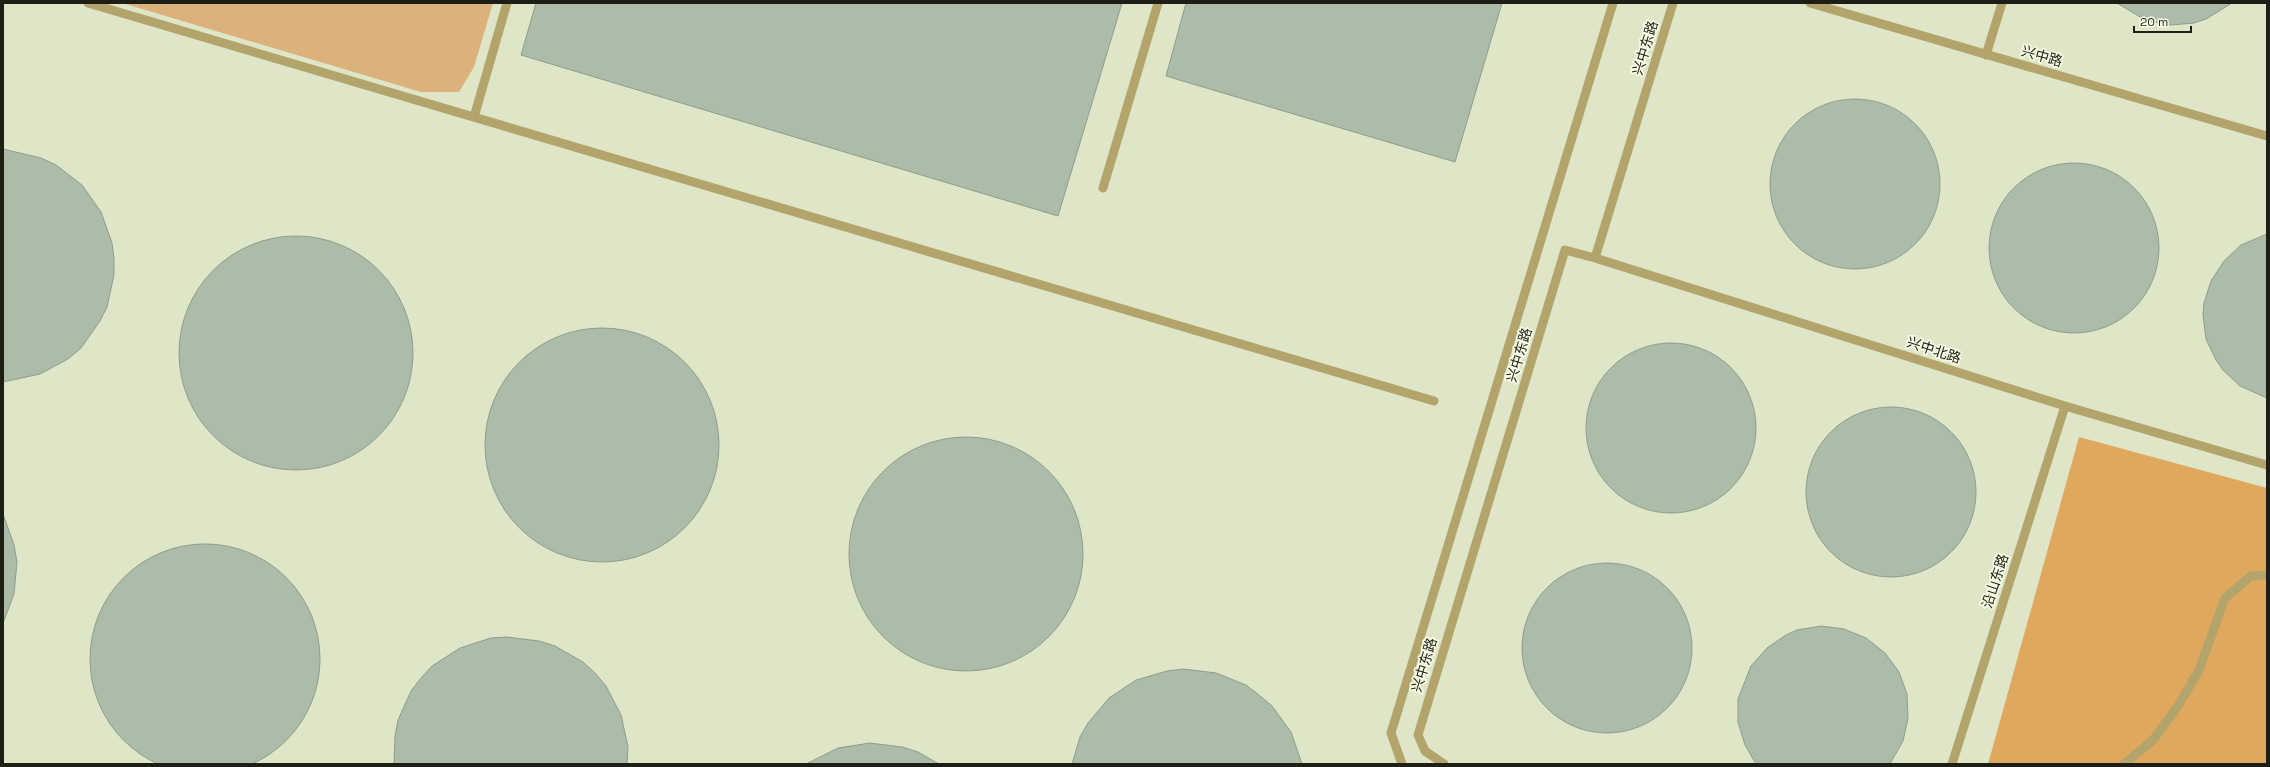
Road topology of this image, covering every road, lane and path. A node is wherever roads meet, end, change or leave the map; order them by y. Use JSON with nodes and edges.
{"nodes":[{"id":1,"x":88,"y":3,"type":"edge"},
{"id":2,"x":507,"y":3,"type":"edge"},
{"id":3,"x":1158,"y":3,"type":"edge"},
{"id":4,"x":1613,"y":3,"type":"edge"},
{"id":5,"x":1673,"y":3,"type":"edge"},
{"id":6,"x":1810,"y":3,"type":"edge"},
{"id":7,"x":2002,"y":3,"type":"edge"},
{"id":8,"x":1986,"y":55,"type":"junction"},
{"id":9,"x":474,"y":117,"type":"junction"},
{"id":10,"x":2267,"y":136,"type":"edge"},
{"id":11,"x":1103,"y":188,"type":"dead end"},
{"id":12,"x":1595,"y":258,"type":"junction"},
{"id":13,"x":1434,"y":402,"type":"dead end"},
{"id":14,"x":2065,"y":406,"type":"junction"},
{"id":15,"x":2267,"y":465,"type":"edge"},
{"id":16,"x":2267,"y":575,"type":"edge"},
{"id":17,"x":1402,"y":764,"type":"edge"},
{"id":18,"x":1444,"y":764,"type":"edge"},
{"id":19,"x":1952,"y":764,"type":"edge"},
{"id":20,"x":2124,"y":764,"type":"edge"}],
"edges":[{"from":1,"to":9,"type":"lane"},
{"from":2,"to":9,"type":"lane"},
{"from":3,"to":11,"type":"lane"},
{"from":4,"to":17,"type":"lane"},
{"from":5,"to":12,"type":"lane","name":"兴中东路"},
{"from":6,"to":8,"type":"lane","name":"兴中路"},
{"from":7,"to":8,"type":"lane"},
{"from":8,"to":10,"type":"lane","name":"兴中路"},
{"from":9,"to":13,"type":"lane"},
{"from":12,"to":14,"type":"lane","name":"兴中北路"},
{"from":12,"to":18,"type":"lane","name":"兴中东路"},
{"from":14,"to":15,"type":"lane","name":"兴中北路"},
{"from":14,"to":19,"type":"lane","name":"沿山东路"},
{"from":16,"to":20,"type":"lane"}]}
